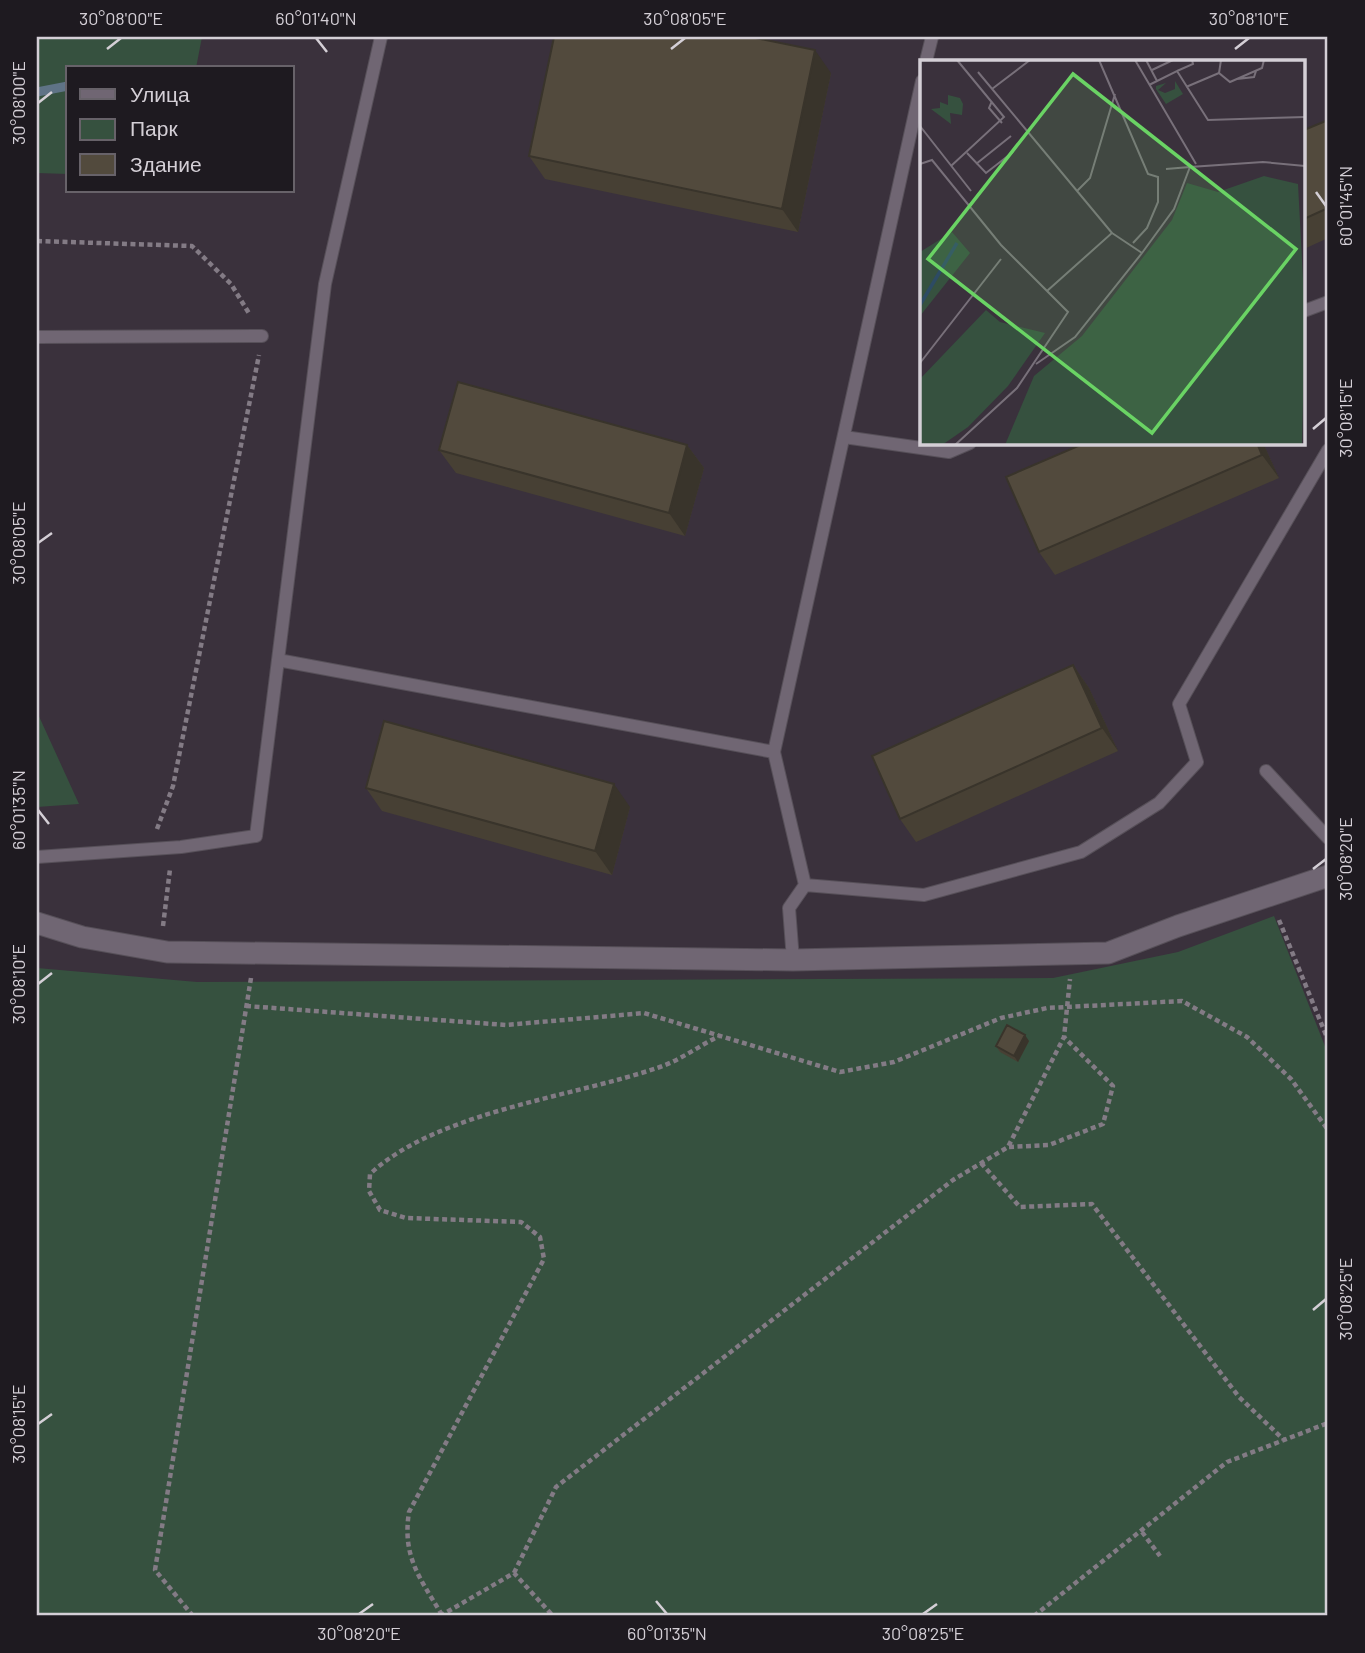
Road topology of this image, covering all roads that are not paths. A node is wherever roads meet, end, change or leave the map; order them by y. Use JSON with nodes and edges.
{"nodes":[{"id":1,"x":381,"y":37,"type":"edge"},
{"id":2,"x":932,"y":37,"type":"edge"},
{"id":3,"x":926,"y":60,"type":"edge"},
{"id":4,"x":920,"y":89,"type":"edge"},
{"id":5,"x":1328,"y":302,"type":"edge"},
{"id":6,"x":1306,"y":310,"type":"edge"},
{"id":7,"x":262,"y":336,"type":"road end"},
{"id":8,"x":37,"y":337,"type":"edge"},
{"id":9,"x":844,"y":437,"type":"junction"},
{"id":10,"x":968,"y":444,"type":"edge"},
{"id":11,"x":1328,"y":450,"type":"edge"},
{"id":12,"x":278,"y":660,"type":"junction"},
{"id":13,"x":774,"y":752,"type":"junction"},
{"id":14,"x":1266,"y":771,"type":"dead end"},
{"id":15,"x":1328,"y":838,"type":"edge"},
{"id":16,"x":37,"y":857,"type":"edge"},
{"id":17,"x":1328,"y":876,"type":"edge"},
{"id":18,"x":805,"y":886,"type":"junction"},
{"id":19,"x":37,"y":923,"type":"edge"},
{"id":20,"x":793,"y":960,"type":"junction"}],
"edges":[{"from":1,"to":12,"type":"lane"},
{"from":2,"to":3,"type":"lane"},
{"from":4,"to":9,"type":"lane"},
{"from":5,"to":6,"type":"lane"},
{"from":7,"to":8,"type":"lane"},
{"from":9,"to":10,"type":"lane"},
{"from":9,"to":13,"type":"lane"},
{"from":11,"to":18,"type":"lane"},
{"from":12,"to":13,"type":"lane"},
{"from":12,"to":16,"type":"lane"},
{"from":13,"to":18,"type":"lane"},
{"from":14,"to":15,"type":"lane"},
{"from":17,"to":20,"type":"street"},
{"from":18,"to":20,"type":"lane"},
{"from":19,"to":20,"type":"street"}]}
